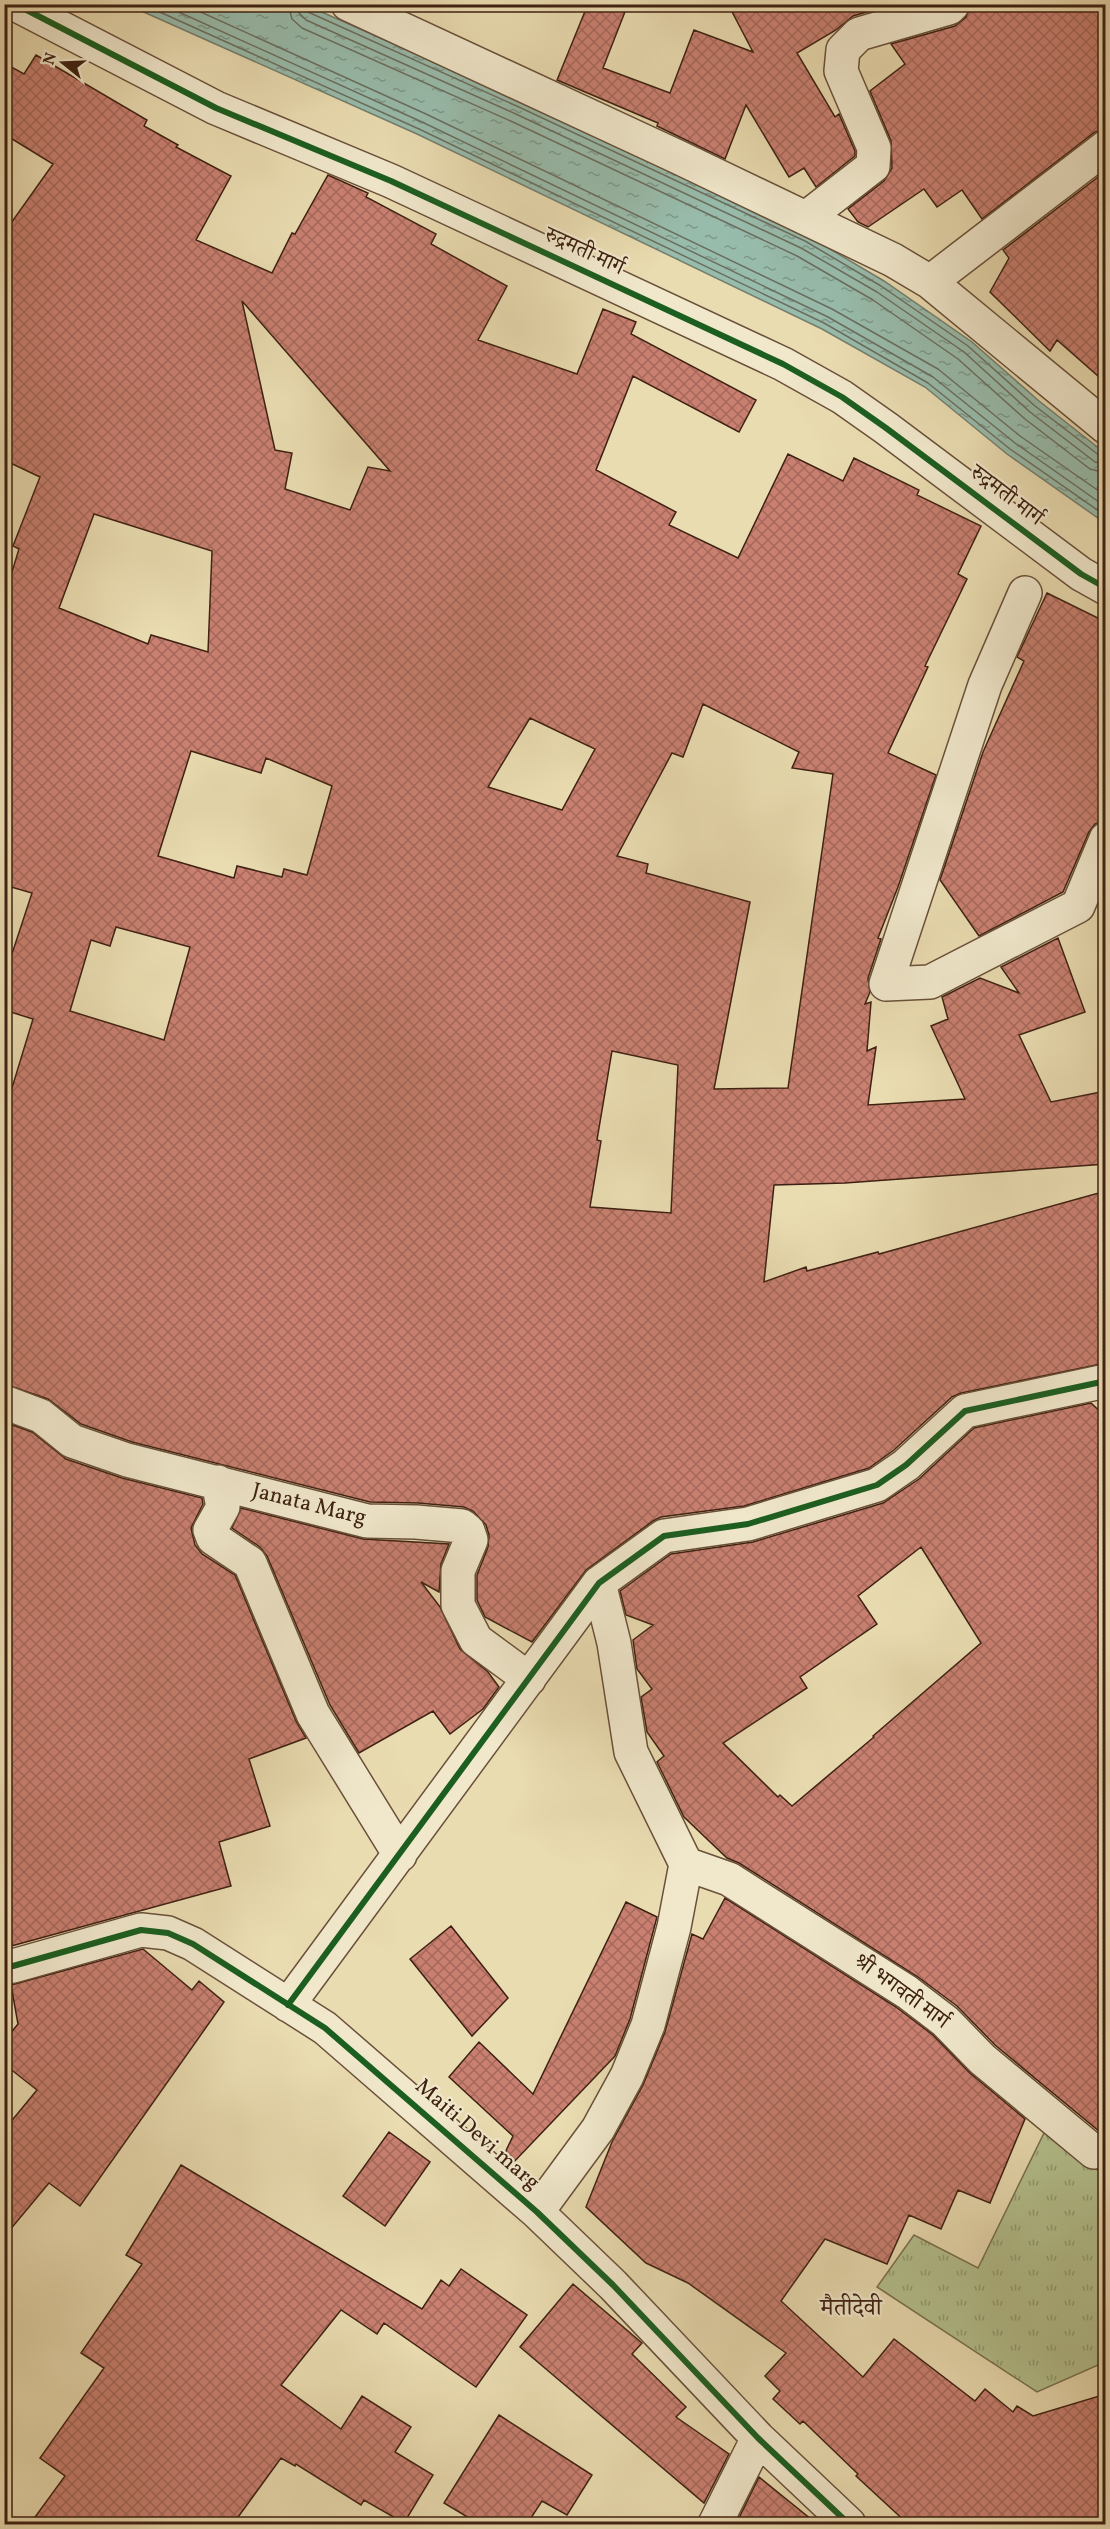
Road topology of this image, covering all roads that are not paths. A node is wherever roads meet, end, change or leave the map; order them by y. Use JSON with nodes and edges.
{"nodes":[{"id":1,"x":15,"y":4,"type":"edge"},
{"id":2,"x":348,"y":4,"type":"edge"},
{"id":3,"x":953,"y":4,"type":"edge"},
{"id":4,"x":1106,"y":147,"type":"edge"},
{"id":5,"x":806,"y":218,"type":"junction"},
{"id":6,"x":930,"y":282,"type":"junction"},
{"id":7,"x":1106,"y":426,"type":"edge"},
{"id":8,"x":1106,"y":588,"type":"edge"},
{"id":9,"x":1025,"y":593,"type":"dead end"},
{"id":10,"x":1106,"y":839,"type":"edge"},
{"id":11,"x":1106,"y":1381,"type":"edge"},
{"id":12,"x":4,"y":1402,"type":"edge"},
{"id":13,"x":218,"y":1482,"type":"junction"},
{"id":14,"x":599,"y":1583,"type":"junction"},
{"id":15,"x":529,"y":1679,"type":"junction"},
{"id":16,"x":400,"y":1855,"type":"junction"},
{"id":17,"x":686,"y":1864,"type":"junction"},
{"id":18,"x":4,"y":1967,"type":"edge"},
{"id":19,"x":288,"y":2006,"type":"junction"},
{"id":20,"x":1094,"y":2152,"type":"dead end"},
{"id":21,"x":537,"y":2212,"type":"junction"},
{"id":22,"x":758,"y":2438,"type":"junction"},
{"id":23,"x":715,"y":2524,"type":"edge"},
{"id":24,"x":849,"y":2524,"type":"edge"}],
"edges":[{"from":1,"to":8,"type":"street","name":"रुद्रमती मार्ग"},
{"from":2,"to":5,"type":"street"},
{"from":3,"to":5,"type":"street"},
{"from":4,"to":6,"type":"street"},
{"from":5,"to":6,"type":"street"},
{"from":6,"to":7,"type":"street"},
{"from":9,"to":10,"type":"street"},
{"from":11,"to":14,"type":"street"},
{"from":12,"to":13,"type":"street","name":"Janata Marg"},
{"from":13,"to":15,"type":"street","name":"Janata Marg"},
{"from":13,"to":16,"type":"street","name":"Janata Marg"},
{"from":14,"to":15,"type":"street"},
{"from":14,"to":17,"type":"street"},
{"from":15,"to":16,"type":"street"},
{"from":16,"to":19,"type":"street"},
{"from":17,"to":20,"type":"street","name":"श्री भगवती मार्ग"},
{"from":17,"to":21,"type":"street"},
{"from":18,"to":19,"type":"street","name":"Maiti Devi marg"},
{"from":19,"to":21,"type":"street","name":"Maiti Devi marg"},
{"from":21,"to":22,"type":"street","name":"Maiti Devi marg"},
{"from":22,"to":23,"type":"street"},
{"from":22,"to":24,"type":"street","name":"Maiti Devi marg"}]}
